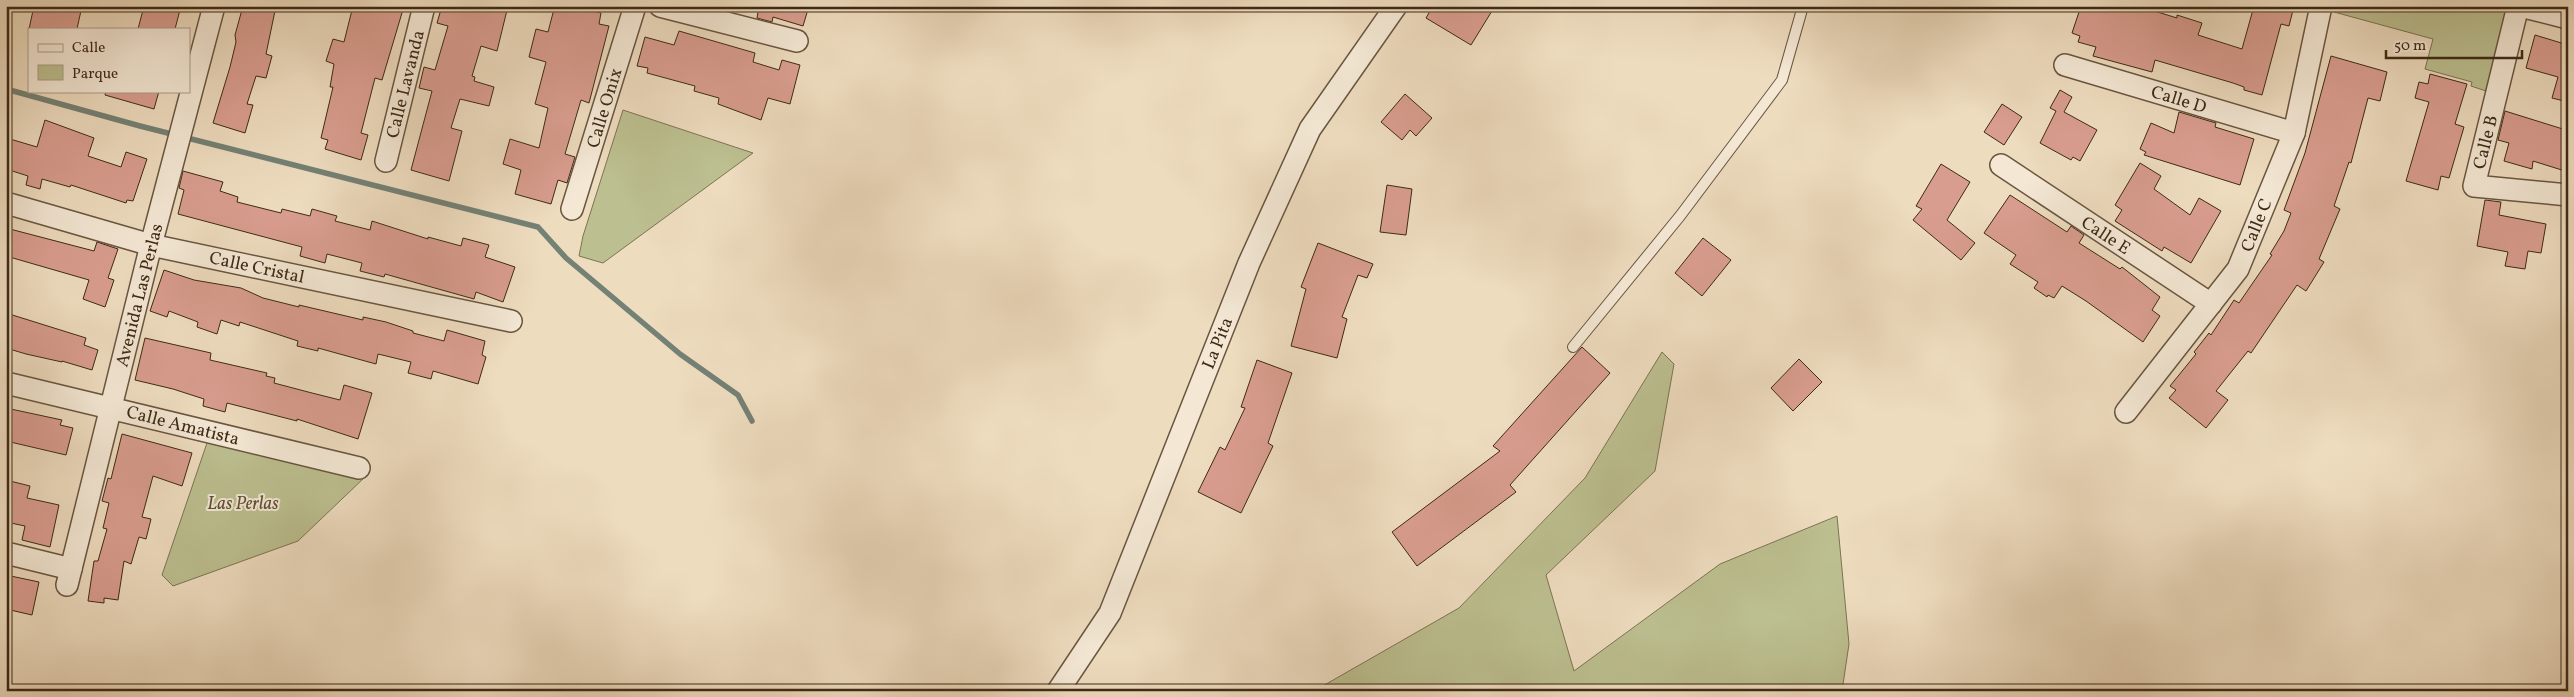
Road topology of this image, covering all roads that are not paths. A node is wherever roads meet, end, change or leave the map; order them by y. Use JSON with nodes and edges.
{"nodes":[{"id":1,"x":214,"y":6,"type":"edge"},
{"id":2,"x":424,"y":6,"type":"edge"},
{"id":3,"x":635,"y":6,"type":"edge"},
{"id":4,"x":660,"y":6,"type":"edge"},
{"id":5,"x":1396,"y":6,"type":"edge"},
{"id":6,"x":1802,"y":6,"type":"edge"},
{"id":7,"x":2321,"y":6,"type":"edge"},
{"id":8,"x":2520,"y":6,"type":"edge"},
{"id":9,"x":2568,"y":18,"type":"edge"},
{"id":10,"x":798,"y":40,"type":"dead end"},
{"id":11,"x":2065,"y":65,"type":"dead end"},
{"id":12,"x":2294,"y":133,"type":"junction"},
{"id":13,"x":386,"y":161,"type":"dead end"},
{"id":14,"x":2001,"y":165,"type":"dead end"},
{"id":15,"x":2568,"y":195,"type":"edge"},
{"id":16,"x":6,"y":203,"type":"edge"},
{"id":17,"x":572,"y":209,"type":"dead end"},
{"id":18,"x":151,"y":245,"type":"junction"},
{"id":19,"x":2211,"y":304,"type":"junction"},
{"id":20,"x":511,"y":321,"type":"dead end"},
{"id":21,"x":1573,"y":347,"type":"dead end"},
{"id":22,"x":6,"y":383,"type":"edge"},
{"id":23,"x":111,"y":408,"type":"junction"},
{"id":24,"x":2126,"y":412,"type":"dead end"},
{"id":25,"x":359,"y":468,"type":"dead end"},
{"id":26,"x":6,"y":553,"type":"edge"},
{"id":27,"x":1058,"y":691,"type":"edge"}],
"edges":[{"from":1,"to":18,"type":"street","name":"Avenida Las Perlas"},
{"from":2,"to":13,"type":"street","name":"Calle Lavanda"},
{"from":3,"to":17,"type":"street","name":"Calle Onix"},
{"from":4,"to":10,"type":"street"},
{"from":5,"to":27,"type":"street","name":"La Pita"},
{"from":6,"to":21,"type":"lane"},
{"from":7,"to":12,"type":"street","name":"Calle C"},
{"from":8,"to":9,"type":"street"},
{"from":8,"to":15,"type":"street","name":"Calle B"},
{"from":11,"to":12,"type":"street","name":"Calle D"},
{"from":12,"to":19,"type":"street","name":"Calle C"},
{"from":14,"to":19,"type":"street","name":"Calle E"},
{"from":16,"to":18,"type":"street","name":"Calle Cristal"},
{"from":18,"to":20,"type":"street","name":"Calle Cristal"},
{"from":18,"to":23,"type":"street","name":"Avenida Las Perlas"},
{"from":19,"to":24,"type":"street","name":"Calle C"},
{"from":22,"to":23,"type":"street","name":"Calle Amatista"},
{"from":23,"to":25,"type":"street","name":"Calle Amatista"},
{"from":23,"to":26,"type":"street","name":"Avenida Las Perlas"}]}
